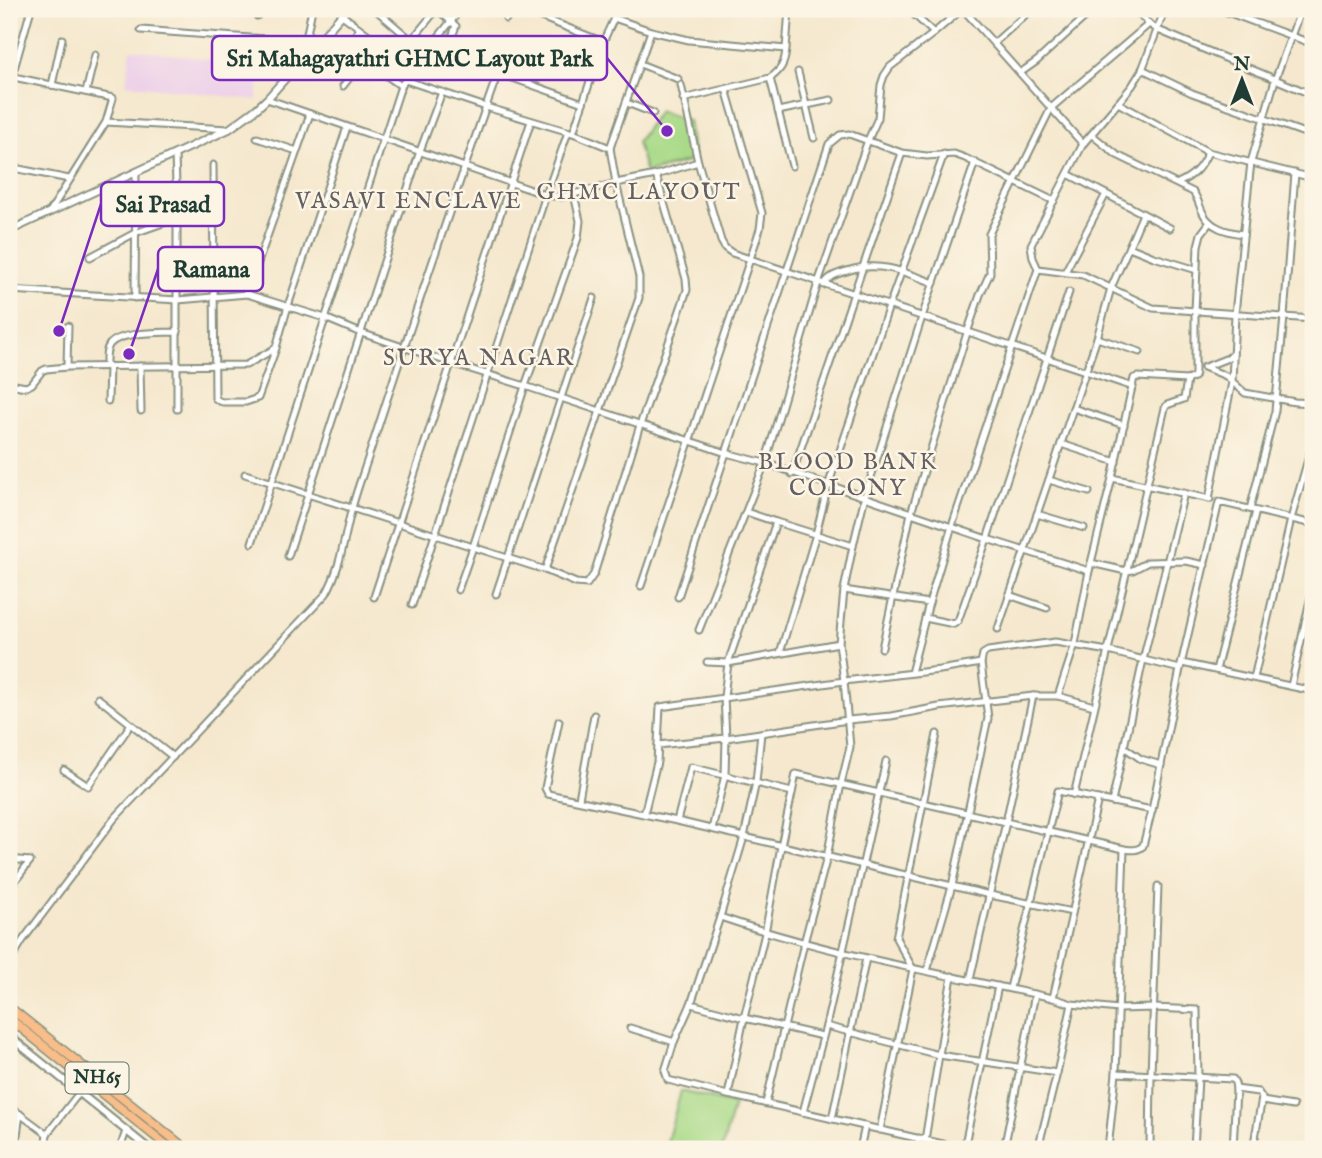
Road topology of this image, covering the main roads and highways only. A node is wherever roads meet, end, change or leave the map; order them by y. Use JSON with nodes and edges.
{"nodes":[{"id":1,"x":9,"y":1007,"type":"edge"},
{"id":2,"x":9,"y":1018,"type":"edge"},
{"id":3,"x":171,"y":1149,"type":"edge"},
{"id":4,"x":186,"y":1149,"type":"edge"}],
"edges":[{"from":1,"to":4,"type":"highway","number":"NH65"},
{"from":2,"to":3,"type":"highway","number":"NH65"}]}
